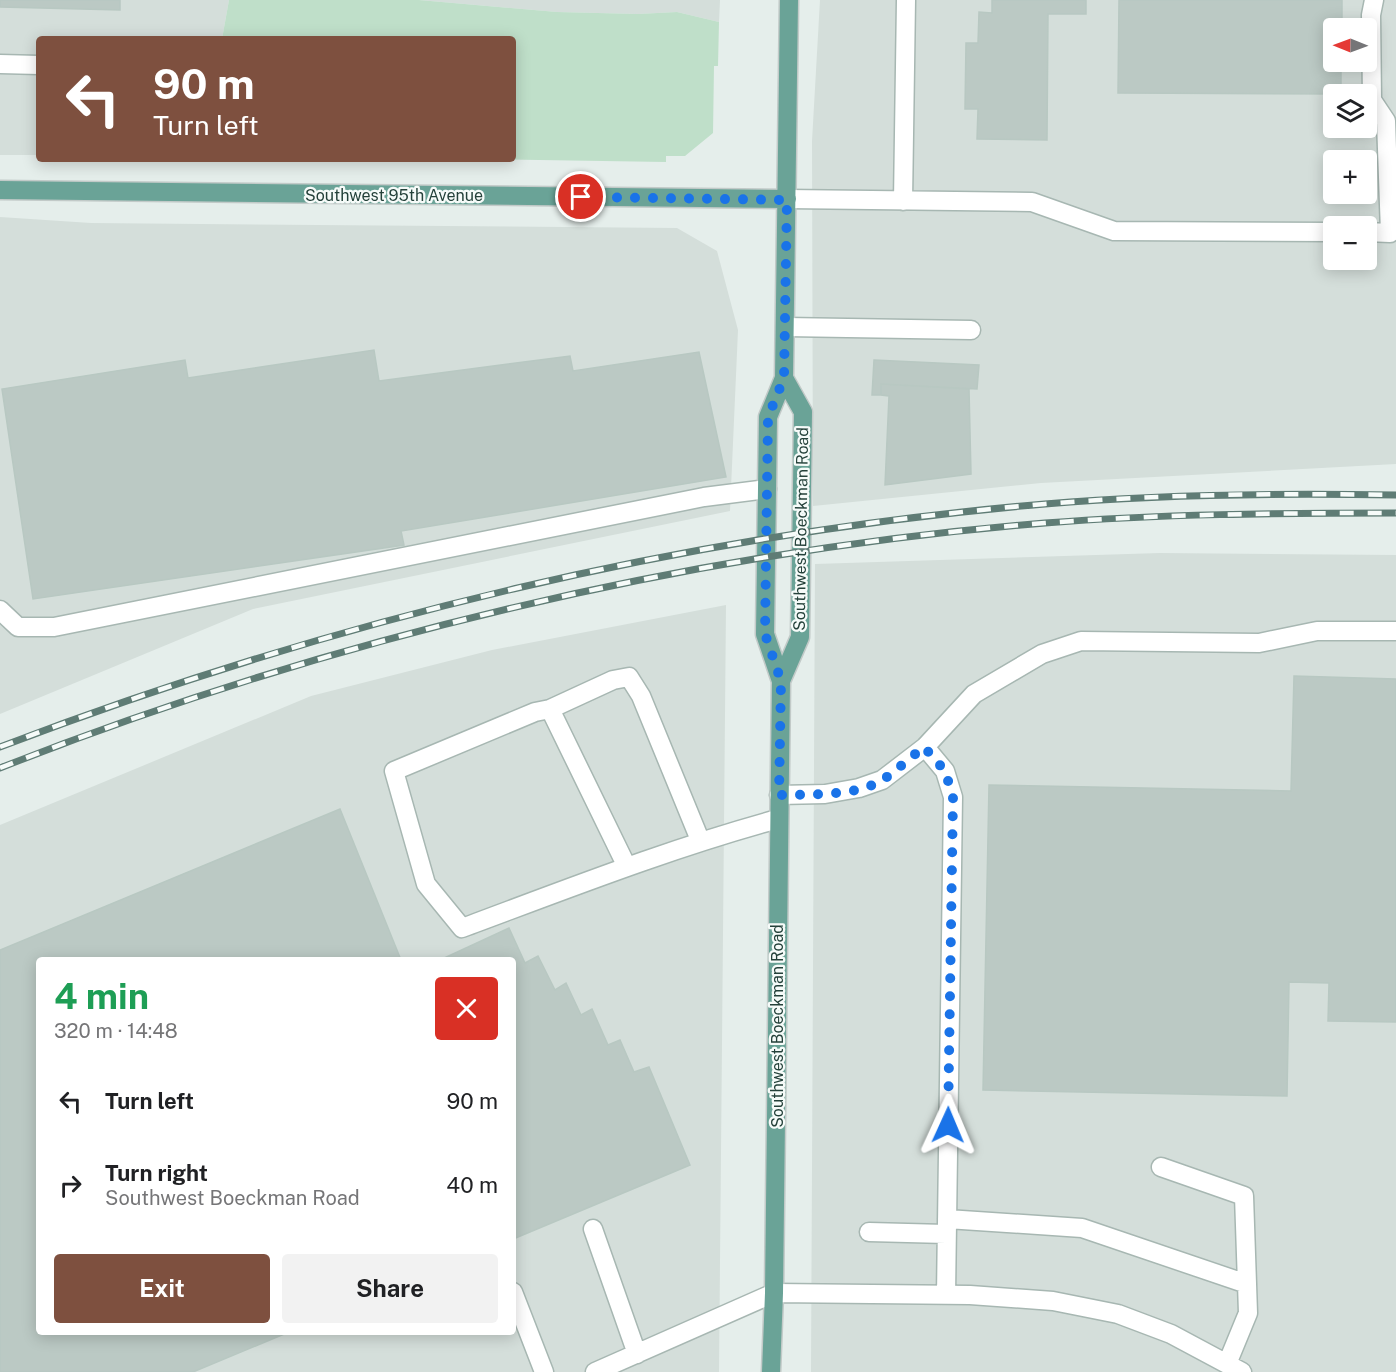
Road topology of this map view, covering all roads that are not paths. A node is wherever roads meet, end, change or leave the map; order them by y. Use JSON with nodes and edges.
{"nodes":[{"id":1,"x":789,"y":0,"type":"edge"},
{"id":2,"x":906,"y":0,"type":"edge"},
{"id":3,"x":1374,"y":0,"type":"edge"},
{"id":4,"x":0,"y":64,"type":"edge"},
{"id":5,"x":36,"y":65,"type":"edge"},
{"id":6,"x":0,"y":190,"type":"edge"},
{"id":7,"x":787,"y":200,"type":"junction"},
{"id":8,"x":903,"y":201,"type":"junction"},
{"id":9,"x":1323,"y":232,"type":"edge"},
{"id":10,"x":1377,"y":232,"type":"edge"},
{"id":11,"x":786,"y":327,"type":"junction"},
{"id":12,"x":971,"y":330,"type":"dead end"},
{"id":13,"x":784,"y":378,"type":"junction"},
{"id":14,"x":767,"y":489,"type":"junction"},
{"id":15,"x":0,"y":610,"type":"edge"},
{"id":16,"x":1396,"y":631,"type":"edge"},
{"id":17,"x":781,"y":681,"type":"junction"},
{"id":18,"x":550,"y":709,"type":"junction"},
{"id":19,"x":924,"y":747,"type":"junction"},
{"id":20,"x":779,"y":795,"type":"junction"},
{"id":21,"x":778,"y":819,"type":"junction"},
{"id":22,"x":700,"y":840,"type":"junction"},
{"id":23,"x":627,"y":867,"type":"junction"},
{"id":24,"x":1161,"y":1167,"type":"dead end"},
{"id":25,"x":946,"y":1226,"type":"junction"},
{"id":26,"x":593,"y":1229,"type":"dead end"},
{"id":27,"x":869,"y":1232,"type":"dead end"},
{"id":28,"x":1247,"y":1284,"type":"junction"},
{"id":29,"x":774,"y":1293,"type":"junction"},
{"id":30,"x":945,"y":1295,"type":"junction"},
{"id":31,"x":516,"y":1300,"type":"edge"},
{"id":32,"x":637,"y":1354,"type":"junction"},
{"id":33,"x":1235,"y":1368,"type":"edge"},
{"id":34,"x":544,"y":1372,"type":"edge"},
{"id":35,"x":595,"y":1372,"type":"edge"},
{"id":36,"x":771,"y":1372,"type":"edge"}],
"edges":[{"from":1,"to":7,"type":"main road","name":"Southwest Boeckman Road"},
{"from":2,"to":8,"type":"lane"},
{"from":3,"to":10,"type":"lane"},
{"from":4,"to":5,"type":"lane"},
{"from":6,"to":7,"type":"main road","name":"Southwest 95th Avenue"},
{"from":7,"to":8,"type":"lane"},
{"from":7,"to":11,"type":"main road","name":"Southwest Boeckman Road"},
{"from":8,"to":9,"type":"lane"},
{"from":11,"to":12,"type":"lane"},
{"from":11,"to":13,"type":"main road","name":"Southwest Boeckman Road"},
{"from":13,"to":14,"type":"main road","name":"Southwest Boeckman Road"},
{"from":13,"to":17,"type":"main road","name":"Southwest Boeckman Road"},
{"from":14,"to":15,"type":"lane"},
{"from":14,"to":17,"type":"main road","name":"Southwest Boeckman Road"},
{"from":16,"to":19,"type":"lane"},
{"from":17,"to":20,"type":"main road","name":"Southwest Boeckman Road"},
{"from":18,"to":22,"type":"lane"},
{"from":18,"to":23,"type":"lane"},
{"from":18,"to":23,"type":"lane"},
{"from":19,"to":20,"type":"lane"},
{"from":19,"to":25,"type":"lane"},
{"from":20,"to":21,"type":"main road","name":"Southwest Boeckman Road"},
{"from":21,"to":22,"type":"lane"},
{"from":21,"to":29,"type":"main road","name":"Southwest Boeckman Road"},
{"from":22,"to":23,"type":"lane"},
{"from":24,"to":28,"type":"lane"},
{"from":25,"to":27,"type":"lane"},
{"from":25,"to":28,"type":"lane"},
{"from":25,"to":30,"type":"lane"},
{"from":26,"to":32,"type":"lane"},
{"from":28,"to":33,"type":"lane"},
{"from":29,"to":30,"type":"lane"},
{"from":29,"to":32,"type":"lane"},
{"from":29,"to":36,"type":"main road","name":"Southwest Boeckman Road"},
{"from":30,"to":33,"type":"lane"},
{"from":31,"to":34,"type":"lane"},
{"from":32,"to":35,"type":"lane"}]}
